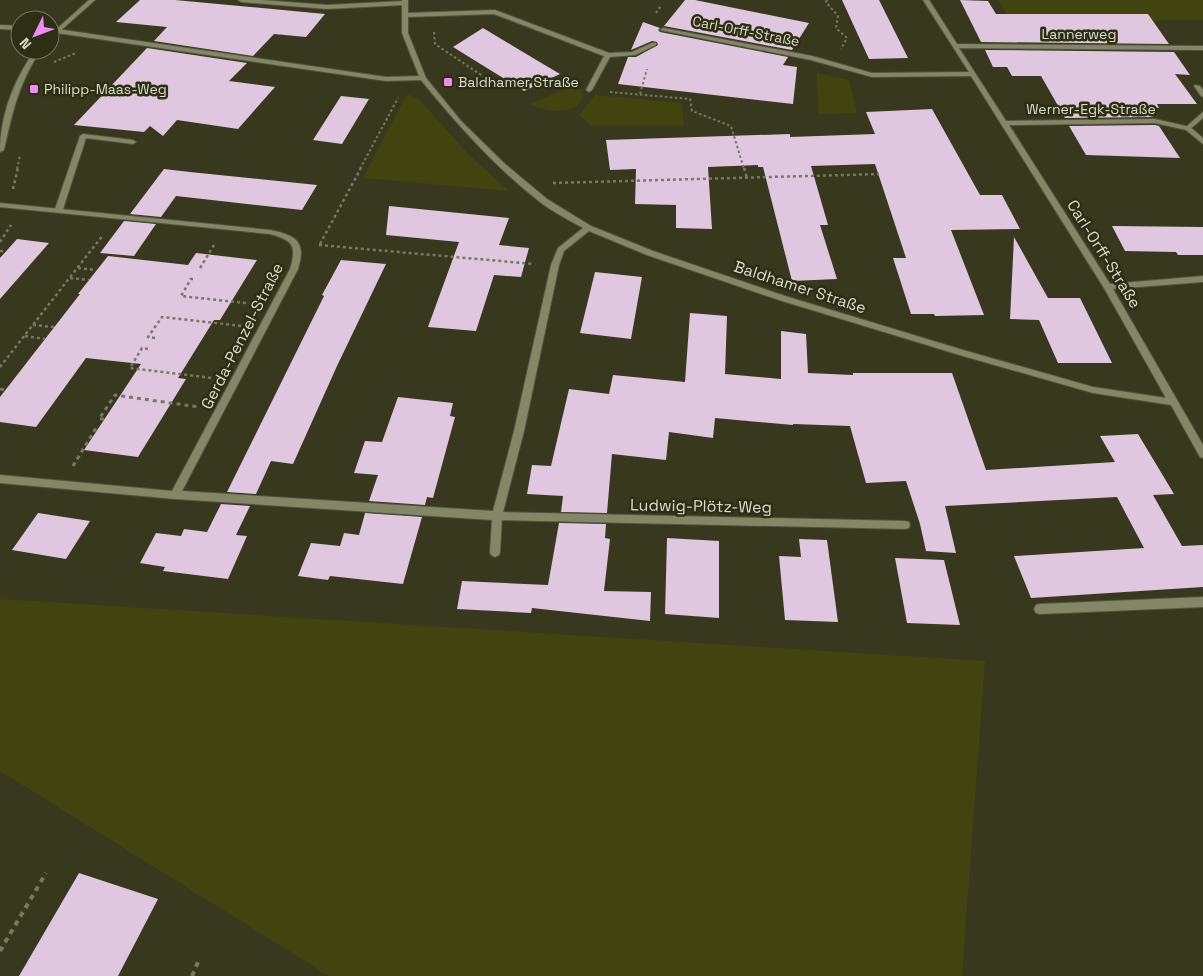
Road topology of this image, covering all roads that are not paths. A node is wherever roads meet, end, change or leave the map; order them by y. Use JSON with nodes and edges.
{"nodes":[{"id":1,"x":92,"y":0,"type":"edge"},
{"id":2,"x":241,"y":0,"type":"edge"},
{"id":3,"x":926,"y":0,"type":"edge"},
{"id":4,"x":404,"y":1,"type":"edge"},
{"id":5,"x":404,"y":15,"type":"junction"},
{"id":6,"x":60,"y":26,"type":"edge"},
{"id":7,"x":663,"y":30,"type":"dead end"},
{"id":8,"x":60,"y":32,"type":"edge"},
{"id":9,"x":654,"y":44,"type":"dead end"},
{"id":10,"x":955,"y":46,"type":"junction"},
{"id":11,"x":1203,"y":48,"type":"edge"},
{"id":12,"x":608,"y":55,"type":"junction"},
{"id":13,"x":31,"y":60,"type":"edge"},
{"id":14,"x":972,"y":74,"type":"junction"},
{"id":15,"x":423,"y":78,"type":"junction"},
{"id":16,"x":1197,"y":86,"type":"dead end"},
{"id":17,"x":589,"y":90,"type":"road end"},
{"id":18,"x":1203,"y":95,"type":"edge"},
{"id":19,"x":1203,"y":114,"type":"edge"},
{"id":20,"x":1003,"y":123,"type":"junction"},
{"id":21,"x":1188,"y":128,"type":"junction"},
{"id":22,"x":133,"y":142,"type":"dead end"},
{"id":23,"x":1203,"y":142,"type":"edge"},
{"id":24,"x":0,"y":150,"type":"edge"},
{"id":25,"x":3,"y":204,"type":"edge"},
{"id":26,"x":59,"y":209,"type":"junction"},
{"id":27,"x":588,"y":228,"type":"junction"},
{"id":28,"x":1203,"y":279,"type":"edge"},
{"id":29,"x":1108,"y":287,"type":"junction"},
{"id":30,"x":1172,"y":402,"type":"junction"},
{"id":31,"x":1203,"y":454,"type":"edge"},
{"id":32,"x":0,"y":479,"type":"edge"},
{"id":33,"x":175,"y":495,"type":"junction"},
{"id":34,"x":497,"y":516,"type":"junction"},
{"id":35,"x":905,"y":525,"type":"dead end"},
{"id":36,"x":496,"y":552,"type":"dead end"},
{"id":37,"x":1203,"y":602,"type":"edge"},
{"id":38,"x":1040,"y":609,"type":"dead end"}],
"edges":[{"from":1,"to":6,"type":"street"},
{"from":2,"to":4,"type":"street"},
{"from":3,"to":10,"type":"street","name":"Carl-Orff-Straße"},
{"from":4,"to":5,"type":"street","name":"Baldhamer Straße"},
{"from":5,"to":12,"type":"street"},
{"from":5,"to":15,"type":"street","name":"Baldhamer Straße"},
{"from":7,"to":14,"type":"street","name":"Carl-Orff-Straße"},
{"from":8,"to":15,"type":"street"},
{"from":9,"to":12,"type":"street"},
{"from":10,"to":11,"type":"street","name":"Lannerweg"},
{"from":10,"to":14,"type":"street","name":"Carl-Orff-Straße"},
{"from":12,"to":17,"type":"street"},
{"from":13,"to":24,"type":"street"},
{"from":14,"to":20,"type":"street","name":"Carl-Orff-Straße"},
{"from":15,"to":27,"type":"street","name":"Baldhamer Straße"},
{"from":16,"to":18,"type":"street"},
{"from":19,"to":21,"type":"street"},
{"from":20,"to":21,"type":"street","name":"Werner-Egk-Straße"},
{"from":20,"to":29,"type":"street","name":"Carl-Orff-Straße"},
{"from":21,"to":23,"type":"street"},
{"from":22,"to":26,"type":"street"},
{"from":25,"to":26,"type":"street","name":"Gerda-Penzel-Straße"},
{"from":26,"to":33,"type":"street","name":"Gerda-Penzel-Straße"},
{"from":27,"to":30,"type":"street","name":"Baldhamer Straße"},
{"from":27,"to":34,"type":"street"},
{"from":28,"to":29,"type":"street"},
{"from":29,"to":30,"type":"street","name":"Carl-Orff-Straße"},
{"from":30,"to":31,"type":"street","name":"Carl-Orff-Straße"},
{"from":32,"to":33,"type":"street"},
{"from":33,"to":34,"type":"street"},
{"from":34,"to":35,"type":"street","name":"Ludwig-Plötz-Weg"},
{"from":34,"to":36,"type":"street"},
{"from":37,"to":38,"type":"street"}]}
